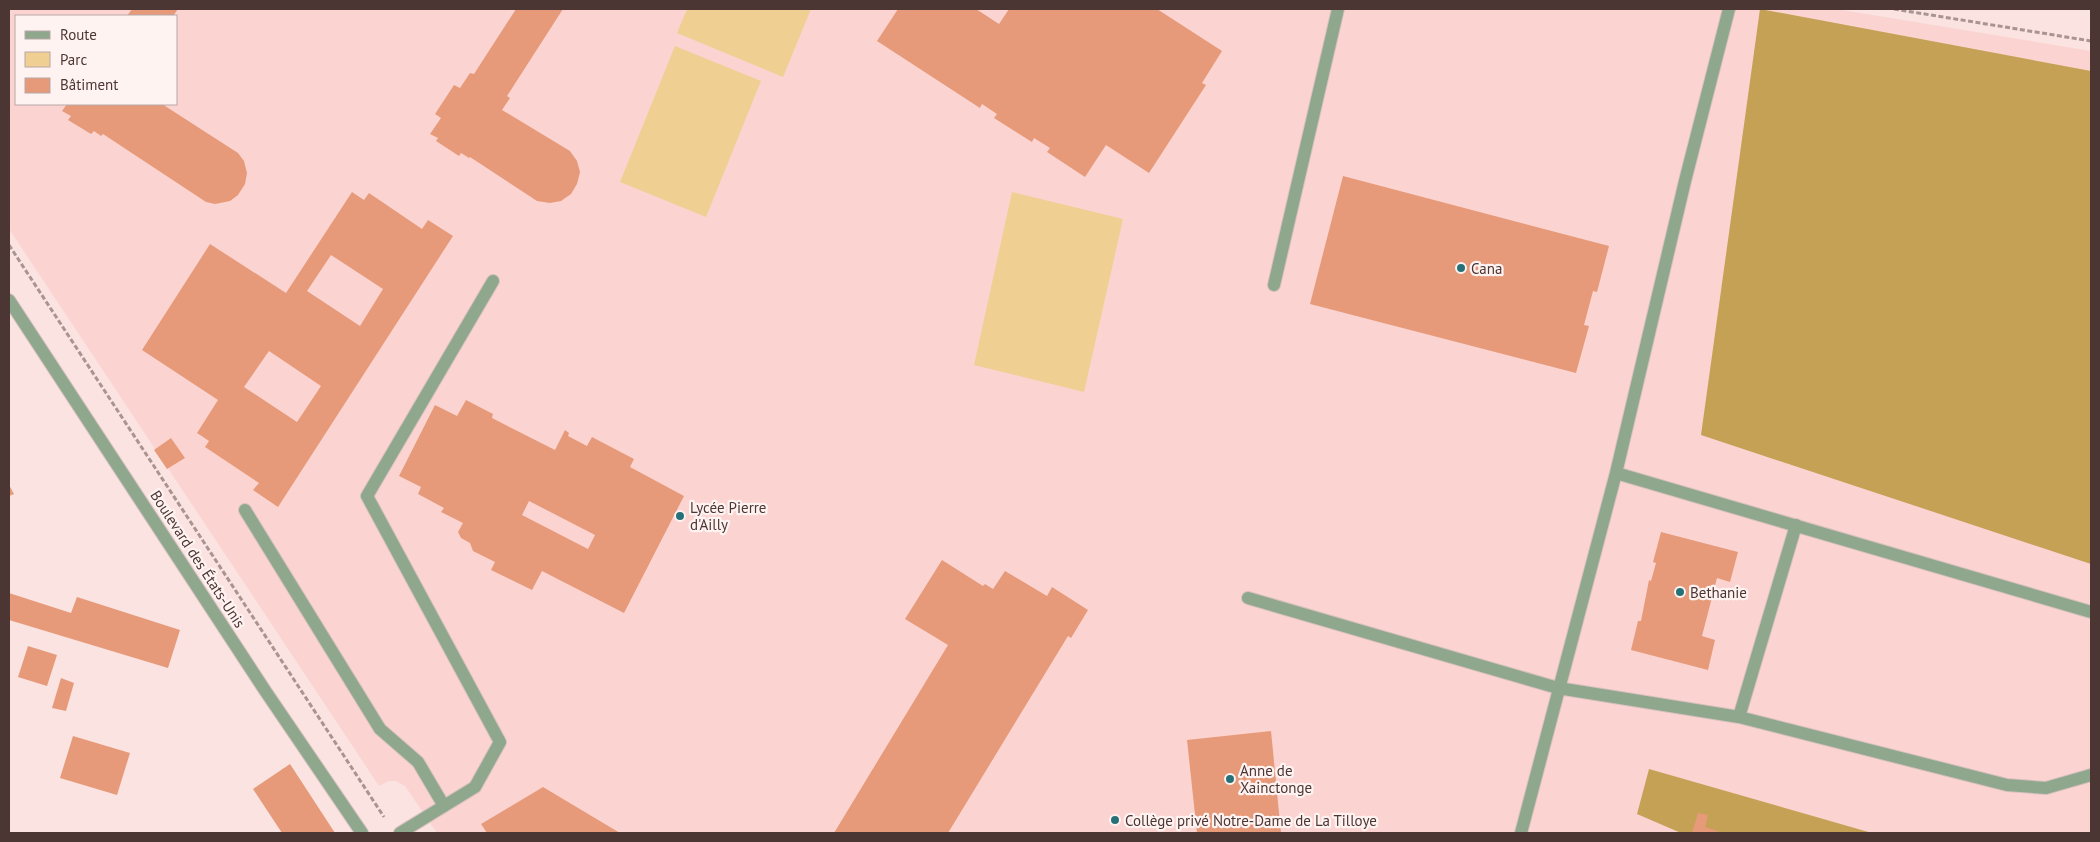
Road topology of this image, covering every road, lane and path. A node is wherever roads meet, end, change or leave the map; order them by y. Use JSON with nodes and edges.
{"nodes":[{"id":1,"x":1338,"y":9,"type":"edge"},
{"id":2,"x":1729,"y":9,"type":"edge"},
{"id":3,"x":1894,"y":9,"type":"edge"},
{"id":4,"x":2091,"y":41,"type":"edge"},
{"id":5,"x":9,"y":245,"type":"edge"},
{"id":6,"x":493,"y":282,"type":"dead end"},
{"id":7,"x":1274,"y":285,"type":"dead end"},
{"id":8,"x":9,"y":300,"type":"edge"},
{"id":9,"x":1616,"y":473,"type":"junction"},
{"id":10,"x":245,"y":510,"type":"dead end"},
{"id":11,"x":1796,"y":525,"type":"junction"},
{"id":12,"x":1248,"y":598,"type":"dead end"},
{"id":13,"x":2091,"y":612,"type":"edge"},
{"id":14,"x":1558,"y":688,"type":"junction"},
{"id":15,"x":1739,"y":718,"type":"junction"},
{"id":16,"x":2091,"y":775,"type":"edge"},
{"id":17,"x":444,"y":806,"type":"junction"},
{"id":18,"x":388,"y":825,"type":"dead end"},
{"id":19,"x":362,"y":833,"type":"edge"},
{"id":20,"x":400,"y":833,"type":"edge"},
{"id":21,"x":1521,"y":833,"type":"edge"}],
"edges":[{"from":1,"to":7,"type":"street"},
{"from":2,"to":9,"type":"street"},
{"from":3,"to":4,"type":"path"},
{"from":5,"to":18,"type":"path"},
{"from":6,"to":17,"type":"street"},
{"from":8,"to":19,"type":"street","name":"Boulevard des États-Unis"},
{"from":9,"to":11,"type":"street"},
{"from":9,"to":14,"type":"street"},
{"from":10,"to":17,"type":"street"},
{"from":11,"to":13,"type":"street"},
{"from":11,"to":15,"type":"street"},
{"from":12,"to":14,"type":"street"},
{"from":14,"to":15,"type":"street"},
{"from":14,"to":21,"type":"street"},
{"from":15,"to":16,"type":"street"},
{"from":17,"to":20,"type":"street"}]}
